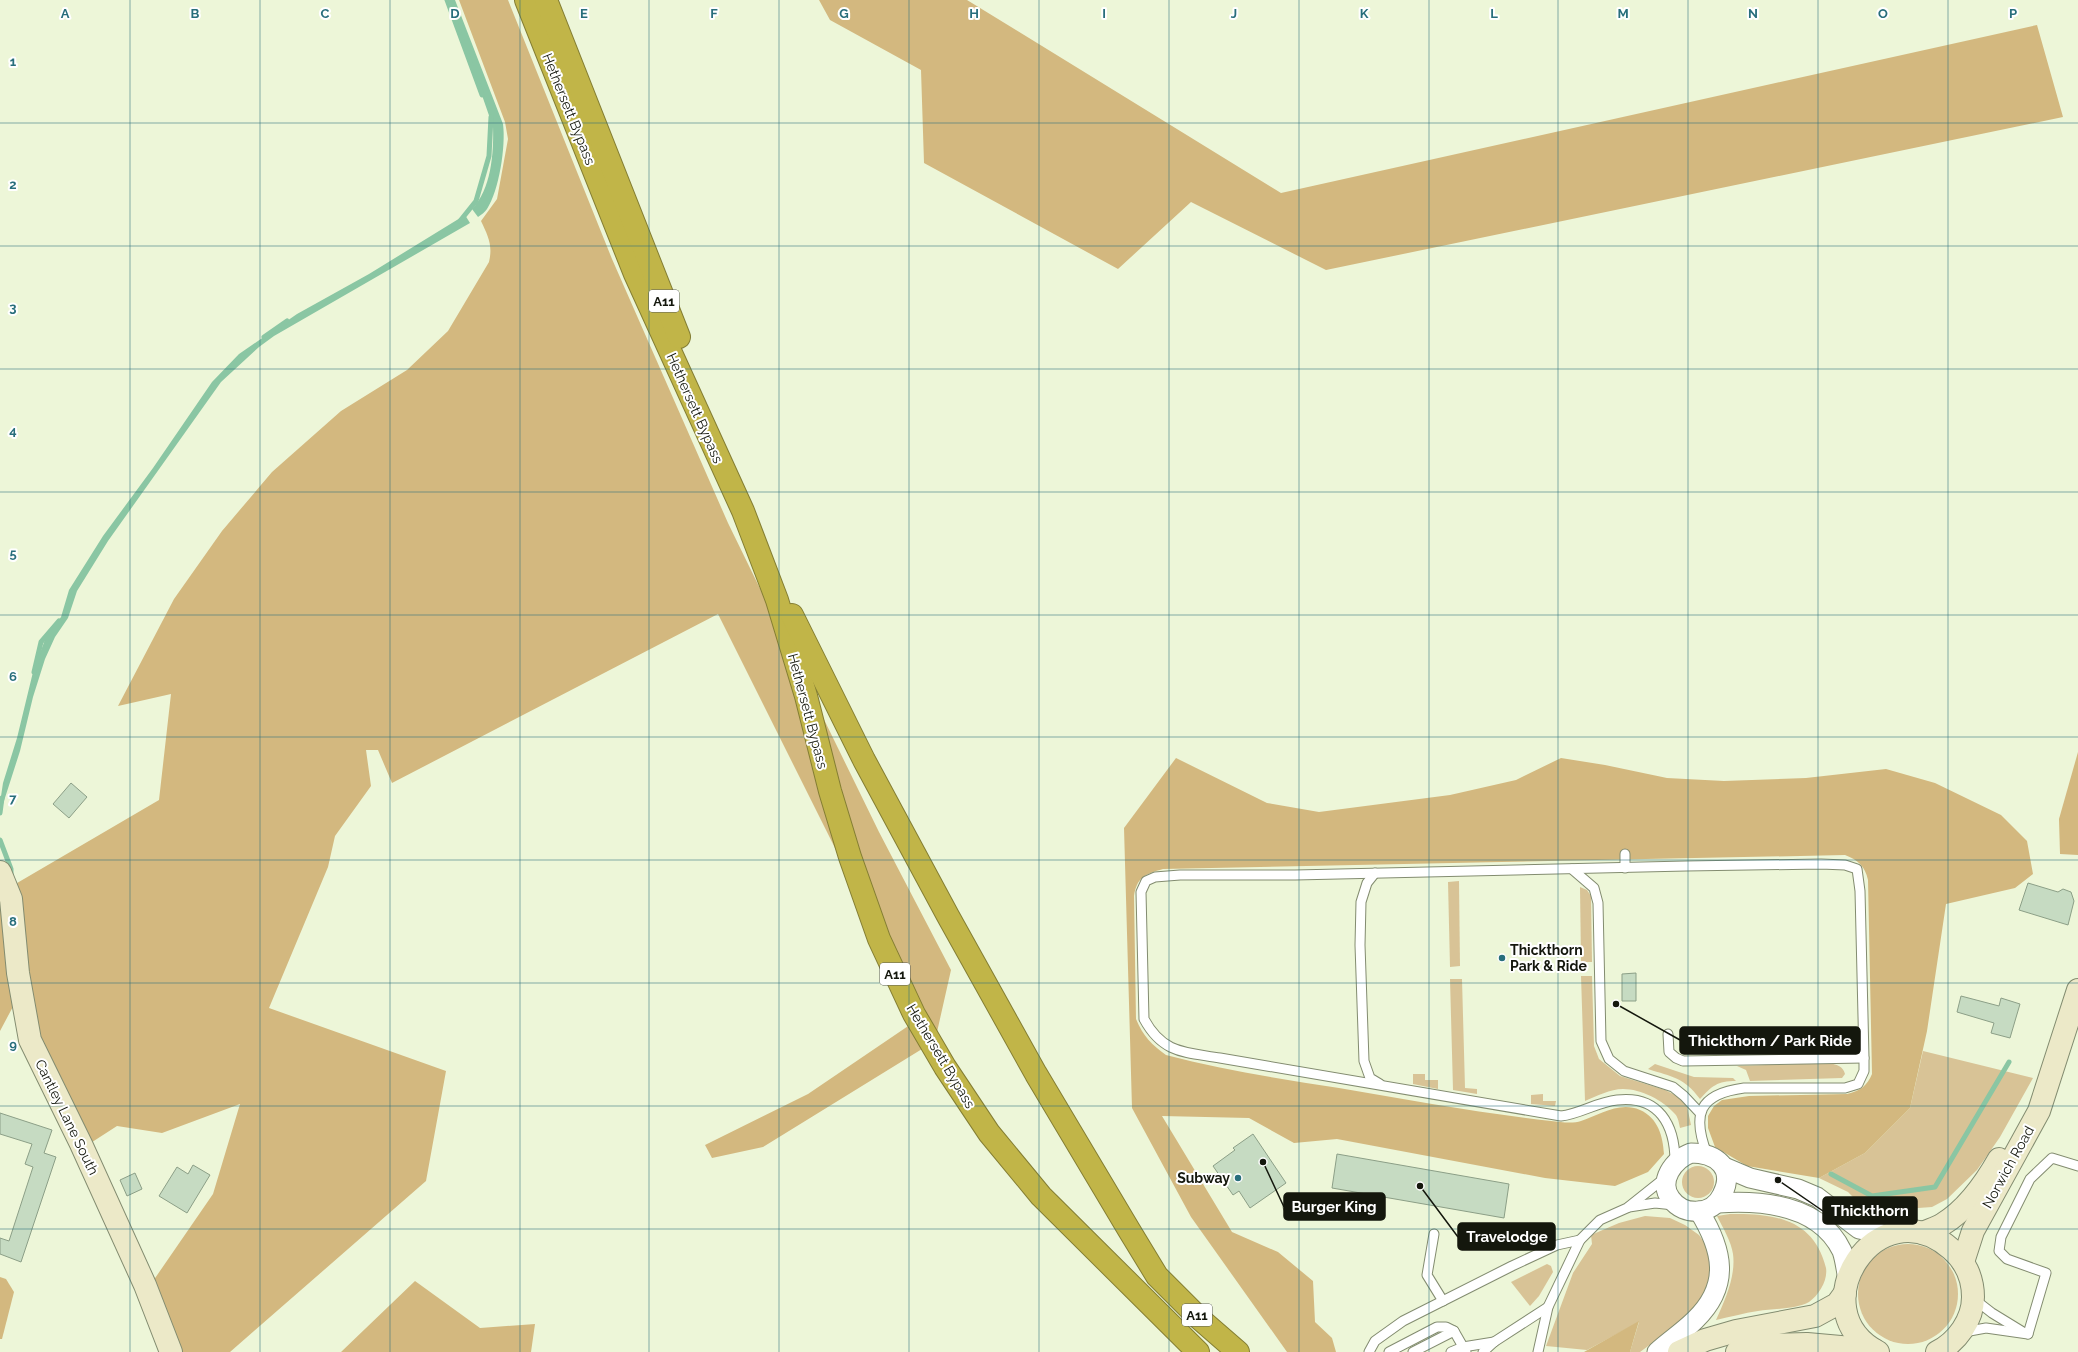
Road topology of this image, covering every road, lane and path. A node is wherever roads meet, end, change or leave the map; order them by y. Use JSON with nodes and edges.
{"nodes":[{"id":1,"x":526,"y":0,"type":"edge"},
{"id":2,"x":546,"y":0,"type":"edge"},
{"id":3,"x":1625,"y":854,"type":"dead end"},
{"id":4,"x":1625,"y":868,"type":"junction"},
{"id":5,"x":1572,"y":869,"type":"junction"},
{"id":6,"x":0,"y":872,"type":"edge"},
{"id":7,"x":1375,"y":873,"type":"junction"},
{"id":8,"x":2078,"y":990,"type":"edge"},
{"id":9,"x":1668,"y":1034,"type":"dead end"},
{"id":10,"x":1864,"y":1058,"type":"junction"},
{"id":11,"x":2051,"y":1071,"type":"junction"},
{"id":12,"x":1383,"y":1086,"type":"junction"},
{"id":13,"x":1700,"y":1113,"type":"junction"},
{"id":14,"x":1707,"y":1154,"type":"junction"},
{"id":15,"x":2078,"y":1166,"type":"edge"},
{"id":16,"x":1724,"y":1167,"type":"junction"},
{"id":17,"x":1672,"y":1168,"type":"junction"},
{"id":18,"x":1718,"y":1203,"type":"junction"},
{"id":19,"x":1679,"y":1206,"type":"junction"},
{"id":20,"x":1288,"y":1207,"type":"dead end"},
{"id":21,"x":1628,"y":1208,"type":"junction"},
{"id":22,"x":1699,"y":1211,"type":"junction"},
{"id":23,"x":1324,"y":1213,"type":"dead end"},
{"id":24,"x":1923,"y":1233,"type":"junction"},
{"id":25,"x":1434,"y":1234,"type":"dead end"},
{"id":26,"x":1889,"y":1234,"type":"junction"},
{"id":27,"x":1580,"y":1240,"type":"junction"},
{"id":28,"x":1963,"y":1262,"type":"junction"},
{"id":29,"x":1846,"y":1286,"type":"junction"},
{"id":30,"x":1973,"y":1298,"type":"junction"},
{"id":31,"x":1443,"y":1300,"type":"junction"},
{"id":32,"x":1548,"y":1307,"type":"junction"},
{"id":33,"x":1454,"y":1331,"type":"junction"},
{"id":34,"x":1960,"y":1333,"type":"junction"},
{"id":35,"x":2028,"y":1334,"type":"junction"},
{"id":36,"x":1494,"y":1342,"type":"junction"},
{"id":37,"x":1464,"y":1350,"type":"edge"},
{"id":38,"x":1876,"y":1351,"type":"edge"},
{"id":39,"x":170,"y":1352,"type":"edge"},
{"id":40,"x":1198,"y":1352,"type":"edge"},
{"id":41,"x":1238,"y":1352,"type":"edge"},
{"id":42,"x":1369,"y":1352,"type":"edge"},
{"id":43,"x":1389,"y":1352,"type":"edge"},
{"id":44,"x":1413,"y":1352,"type":"edge"},
{"id":45,"x":1451,"y":1352,"type":"edge"},
{"id":46,"x":1484,"y":1352,"type":"edge"},
{"id":47,"x":1490,"y":1352,"type":"edge"},
{"id":48,"x":1538,"y":1352,"type":"edge"},
{"id":49,"x":1657,"y":1352,"type":"edge"},
{"id":50,"x":1679,"y":1352,"type":"edge"},
{"id":51,"x":1737,"y":1352,"type":"edge"},
{"id":52,"x":1936,"y":1352,"type":"edge"}],
"edges":[{"from":1,"to":40,"type":"highway","name":"Hethersett Bypass","number":"A11"},
{"from":2,"to":41,"type":"highway","name":"Hethersett Bypass","number":"A11"},
{"from":3,"to":4,"type":"lane"},
{"from":4,"to":5,"type":"lane"},
{"from":4,"to":10,"type":"lane"},
{"from":5,"to":7,"type":"lane"},
{"from":5,"to":13,"type":"lane"},
{"from":6,"to":39,"type":"main road","name":"Cantley Lane South"},
{"from":7,"to":12,"type":"lane"},
{"from":7,"to":12,"type":"lane"},
{"from":8,"to":11,"type":"main road","name":"Norwich Road"},
{"from":9,"to":10,"type":"lane"},
{"from":10,"to":13,"type":"lane"},
{"from":11,"to":24,"type":"main road","name":"Norwich Road"},
{"from":11,"to":28,"type":"main road","name":"Norwich Road"},
{"from":12,"to":17,"type":"lane"},
{"from":13,"to":14,"type":"lane"},
{"from":14,"to":16,"type":"street"},
{"from":14,"to":17,"type":"street"},
{"from":15,"to":35,"type":"lane"},
{"from":16,"to":18,"type":"street"},
{"from":16,"to":26,"type":"street"},
{"from":17,"to":19,"type":"street"},
{"from":17,"to":21,"type":"lane"},
{"from":18,"to":22,"type":"street"},
{"from":18,"to":29,"type":"street"},
{"from":19,"to":21,"type":"lane"},
{"from":19,"to":22,"type":"street"},
{"from":20,"to":23,"type":"lane"},
{"from":21,"to":27,"type":"lane"},
{"from":22,"to":49,"type":"street"},
{"from":24,"to":26,"type":"main road","name":"Norwich Road"},
{"from":24,"to":28,"type":"main road","name":"Norwich Road"},
{"from":25,"to":31,"type":"lane"},
{"from":26,"to":29,"type":"main road","name":"Norwich Road"},
{"from":27,"to":31,"type":"lane"},
{"from":27,"to":32,"type":"lane"},
{"from":28,"to":30,"type":"main road","name":"Norwich Road"},
{"from":29,"to":38,"type":"main road","name":"Norwich Road"},
{"from":29,"to":50,"type":"main road","name":"Norwich Road"},
{"from":30,"to":34,"type":"main road","name":"Norwich Road"},
{"from":30,"to":35,"type":"lane"},
{"from":31,"to":42,"type":"lane"},
{"from":32,"to":36,"type":"lane"},
{"from":32,"to":48,"type":"lane"},
{"from":33,"to":37,"type":"lane"},
{"from":33,"to":43,"type":"lane"},
{"from":33,"to":44,"type":"lane"},
{"from":34,"to":35,"type":"lane"},
{"from":34,"to":52,"type":"main road","name":"Norwich Road"},
{"from":36,"to":37,"type":"lane"},
{"from":36,"to":46,"type":"lane"},
{"from":36,"to":47,"type":"lane"},
{"from":37,"to":45,"type":"lane"},
{"from":38,"to":51,"type":"main road","name":"Norwich Road"}]}
